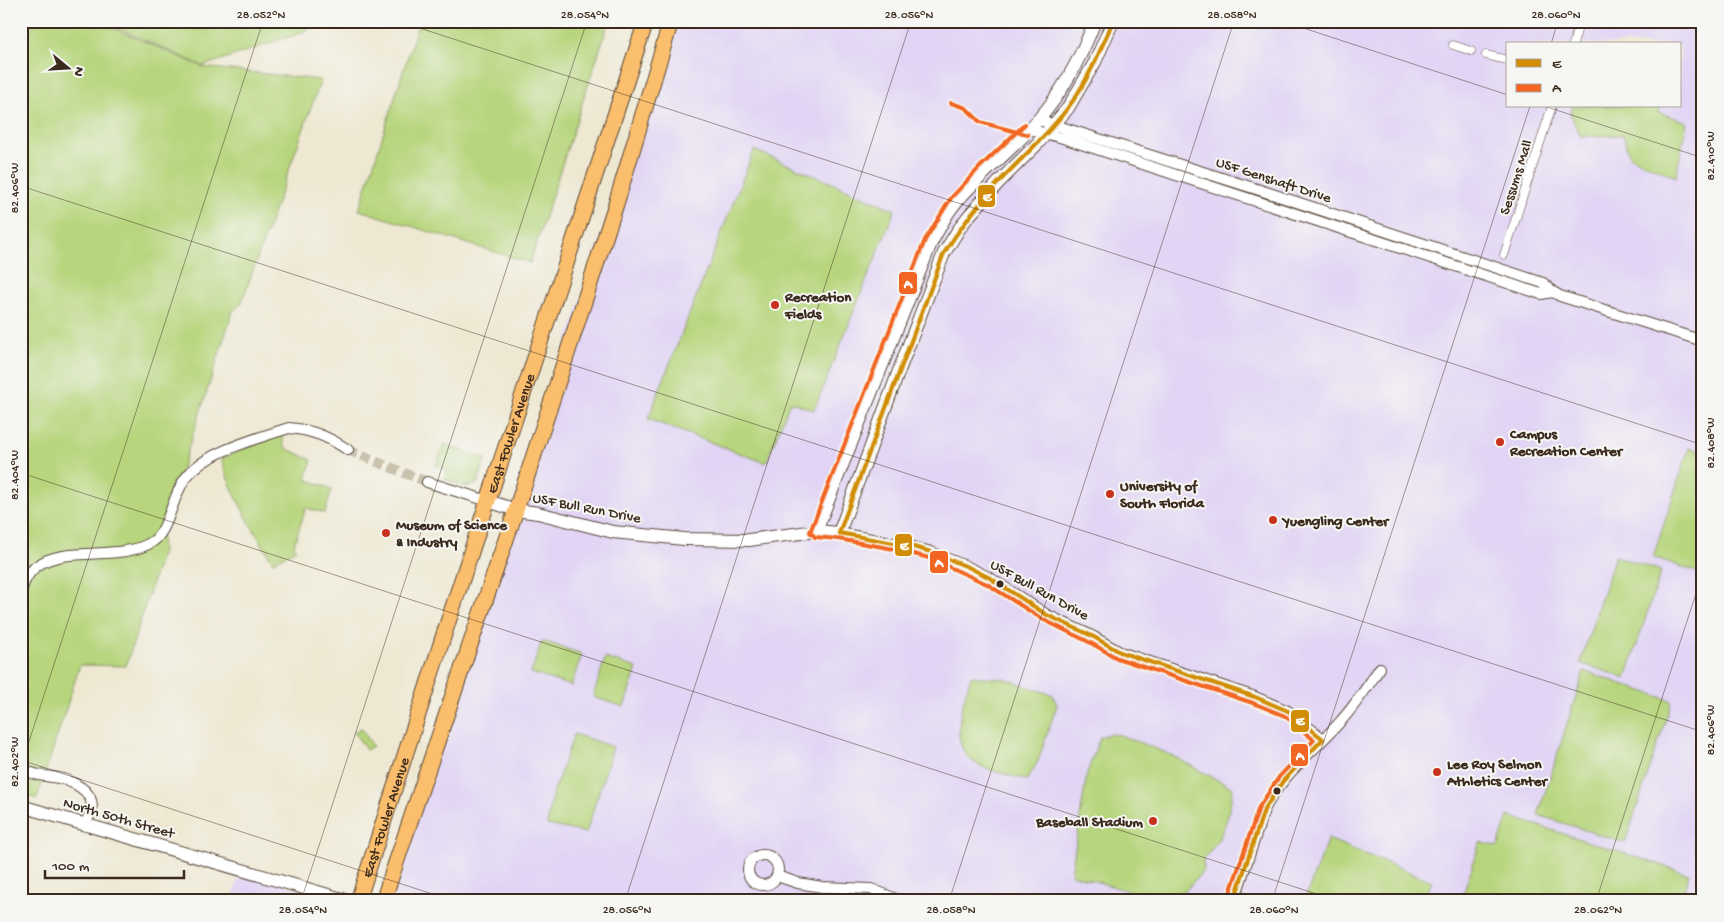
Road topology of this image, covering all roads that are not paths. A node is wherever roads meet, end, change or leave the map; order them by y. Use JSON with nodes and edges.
{"nodes":[{"id":1,"x":646,"y":21,"type":"edge"},
{"id":2,"x":671,"y":21,"type":"edge"},
{"id":3,"x":1095,"y":21,"type":"edge"},
{"id":4,"x":1113,"y":21,"type":"edge"},
{"id":5,"x":1580,"y":21,"type":"edge"},
{"id":6,"x":1574,"y":42,"type":"edge"},
{"id":7,"x":1453,"y":45,"type":"dead end"},
{"id":8,"x":1471,"y":50,"type":"dead end"},
{"id":9,"x":1486,"y":55,"type":"dead end"},
{"id":10,"x":1503,"y":59,"type":"dead end"},
{"id":11,"x":1551,"y":108,"type":"edge"},
{"id":12,"x":1039,"y":120,"type":"junction"},
{"id":13,"x":1030,"y":129,"type":"junction"},
{"id":14,"x":1051,"y":129,"type":"junction"},
{"id":15,"x":1504,"y":255,"type":"dead end"},
{"id":16,"x":1703,"y":341,"type":"edge"},
{"id":17,"x":348,"y":450,"type":"tunnel mouth"},
{"id":18,"x":427,"y":482,"type":"tunnel mouth"},
{"id":19,"x":488,"y":501,"type":"junction"},
{"id":20,"x":516,"y":510,"type":"junction"},
{"id":21,"x":816,"y":531,"type":"junction"},
{"id":22,"x":839,"y":533,"type":"junction"},
{"id":23,"x":21,"y":594,"type":"edge"},
{"id":24,"x":1380,"y":668,"type":"dead end"},
{"id":25,"x":1323,"y":739,"type":"junction"},
{"id":26,"x":21,"y":766,"type":"edge"},
{"id":27,"x":21,"y":806,"type":"edge"},
{"id":28,"x":84,"y":824,"type":"junction"},
{"id":29,"x":777,"y":876,"type":"dead end"},
{"id":30,"x":351,"y":901,"type":"edge"},
{"id":31,"x":358,"y":901,"type":"edge"},
{"id":32,"x":383,"y":901,"type":"edge"},
{"id":33,"x":901,"y":901,"type":"edge"},
{"id":34,"x":1234,"y":901,"type":"edge"}],
"edges":[{"from":1,"to":19,"type":"main road","name":"East Fowler Avenue"},
{"from":2,"to":20,"type":"main road","name":"East Fowler Avenue"},
{"from":3,"to":12,"type":"street"},
{"from":4,"to":14,"type":"street"},
{"from":5,"to":6,"type":"street"},
{"from":7,"to":8,"type":"street"},
{"from":9,"to":10,"type":"street"},
{"from":11,"to":15,"type":"street","name":"Sessums Mall"},
{"from":12,"to":13,"type":"street"},
{"from":12,"to":14,"type":"street","name":"USF Genshaft Drive"},
{"from":13,"to":14,"type":"street"},
{"from":13,"to":21,"type":"street"},
{"from":14,"to":16,"type":"street","name":"USF Genshaft Drive"},
{"from":14,"to":22,"type":"street"},
{"from":17,"to":23,"type":"street"},
{"from":18,"to":19,"type":"street"},
{"from":19,"to":20,"type":"street","name":"USF Bull Run Drive"},
{"from":19,"to":31,"type":"main road","name":"East Fowler Avenue"},
{"from":20,"to":21,"type":"street","name":"USF Bull Run Drive"},
{"from":20,"to":32,"type":"main road","name":"East Fowler Avenue"},
{"from":21,"to":22,"type":"street","name":"USF Bull Run Drive"},
{"from":22,"to":25,"type":"street","name":"USF Bull Run Drive"},
{"from":24,"to":25,"type":"street"},
{"from":25,"to":34,"type":"street"},
{"from":26,"to":28,"type":"street"},
{"from":27,"to":28,"type":"street","name":"North 50th Street"},
{"from":28,"to":30,"type":"street","name":"North 50th Street"},
{"from":29,"to":33,"type":"street"}]}
